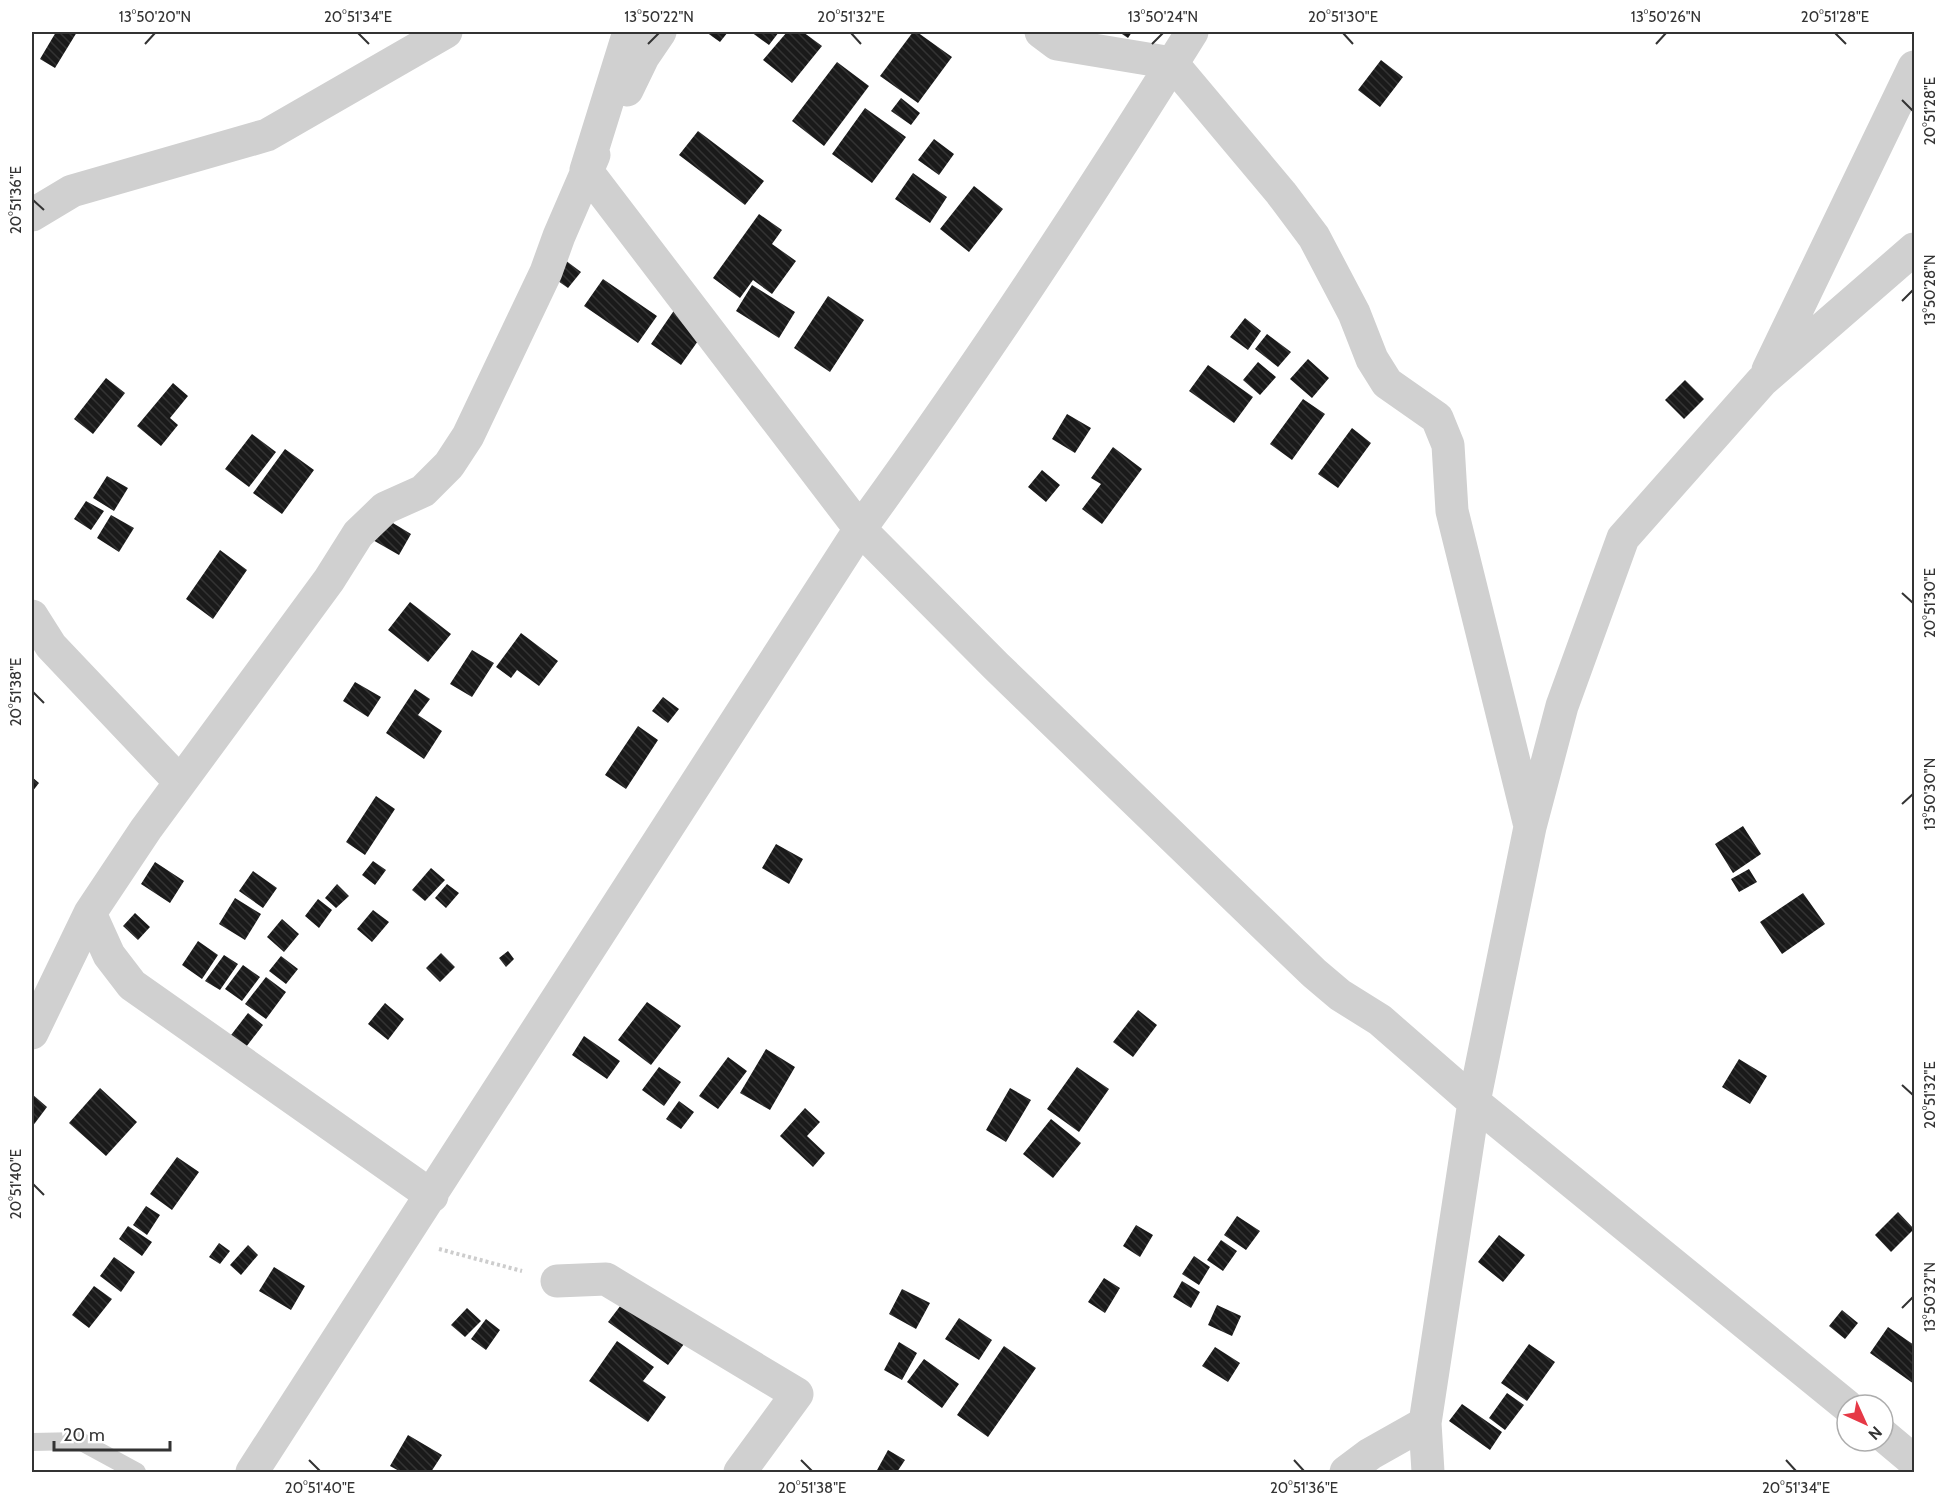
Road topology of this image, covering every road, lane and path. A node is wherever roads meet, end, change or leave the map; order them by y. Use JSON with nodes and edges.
{"nodes":[{"id":1,"x":446,"y":32,"type":"edge"},
{"id":2,"x":629,"y":32,"type":"edge"},
{"id":3,"x":660,"y":32,"type":"edge"},
{"id":4,"x":1041,"y":32,"type":"edge"},
{"id":5,"x":1192,"y":32,"type":"edge"},
{"id":6,"x":1172,"y":63,"type":"junction"},
{"id":7,"x":1914,"y":67,"type":"edge"},
{"id":8,"x":586,"y":170,"type":"junction"},
{"id":9,"x":32,"y":215,"type":"edge"},
{"id":10,"x":1914,"y":249,"type":"edge"},
{"id":11,"x":1762,"y":381,"type":"junction"},
{"id":12,"x":860,"y":529,"type":"junction"},
{"id":13,"x":32,"y":616,"type":"edge"},
{"id":14,"x":180,"y":782,"type":"junction"},
{"id":15,"x":1530,"y":827,"type":"junction"},
{"id":16,"x":90,"y":913,"type":"junction"},
{"id":17,"x":32,"y":1033,"type":"edge"},
{"id":18,"x":1474,"y":1102,"type":"junction"},
{"id":19,"x":432,"y":1196,"type":"junction"},
{"id":20,"x":404,"y":1239,"type":"junction"},
{"id":21,"x":557,"y":1281,"type":"joint"},
{"id":22,"x":1835,"y":1396,"type":"edge"},
{"id":23,"x":1425,"y":1422,"type":"junction"},
{"id":24,"x":32,"y":1442,"type":"edge"},
{"id":25,"x":1895,"y":1445,"type":"edge"},
{"id":26,"x":1914,"y":1461,"type":"edge"},
{"id":27,"x":137,"y":1473,"type":"edge"},
{"id":28,"x":252,"y":1473,"type":"edge"},
{"id":29,"x":740,"y":1473,"type":"edge"},
{"id":30,"x":1346,"y":1473,"type":"edge"},
{"id":31,"x":1428,"y":1473,"type":"edge"}],
"edges":[{"from":1,"to":9,"type":"street"},
{"from":2,"to":8,"type":"street"},
{"from":3,"to":8,"type":"street"},
{"from":4,"to":6,"type":"street"},
{"from":5,"to":6,"type":"street"},
{"from":6,"to":12,"type":"street"},
{"from":6,"to":15,"type":"street"},
{"from":7,"to":11,"type":"street"},
{"from":8,"to":12,"type":"street"},
{"from":8,"to":14,"type":"street"},
{"from":10,"to":11,"type":"street"},
{"from":11,"to":15,"type":"street"},
{"from":12,"to":18,"type":"street"},
{"from":12,"to":19,"type":"street"},
{"from":13,"to":14,"type":"street"},
{"from":14,"to":16,"type":"street"},
{"from":15,"to":18,"type":"street"},
{"from":16,"to":17,"type":"street"},
{"from":16,"to":19,"type":"street"},
{"from":18,"to":22,"type":"street"},
{"from":18,"to":23,"type":"street"},
{"from":19,"to":20,"type":"street"},
{"from":20,"to":21,"type":"path"},
{"from":20,"to":28,"type":"street"},
{"from":21,"to":29,"type":"street"},
{"from":23,"to":30,"type":"street"},
{"from":23,"to":31,"type":"street"},
{"from":24,"to":27,"type":"lane"},
{"from":25,"to":26,"type":"street"}]}
